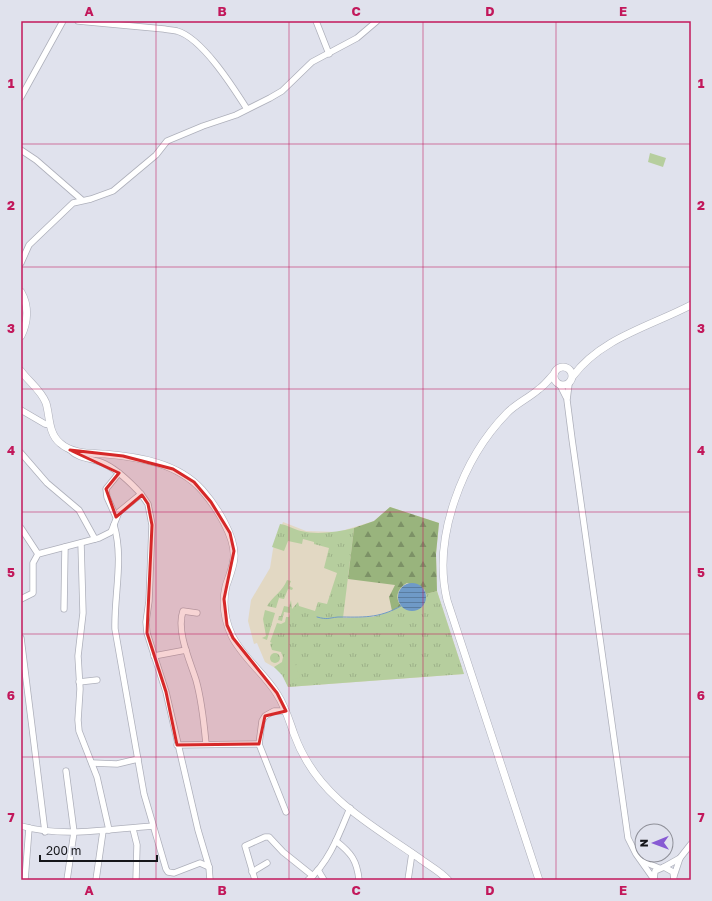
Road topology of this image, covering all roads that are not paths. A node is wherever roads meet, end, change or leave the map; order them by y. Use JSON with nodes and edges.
{"nodes":[{"id":1,"x":62,"y":21,"type":"edge"},
{"id":2,"x":78,"y":21,"type":"edge"},
{"id":3,"x":316,"y":21,"type":"edge"},
{"id":4,"x":377,"y":21,"type":"edge"},
{"id":5,"x":329,"y":54,"type":"junction"},
{"id":6,"x":21,"y":97,"type":"edge"},
{"id":7,"x":247,"y":109,"type":"junction"},
{"id":8,"x":21,"y":150,"type":"edge"},
{"id":9,"x":82,"y":200,"type":"junction"},
{"id":10,"x":21,"y":263,"type":"edge"},
{"id":11,"x":21,"y":292,"type":"edge"},
{"id":12,"x":691,"y":306,"type":"edge"},
{"id":13,"x":21,"y":336,"type":"edge"},
{"id":14,"x":583,"y":362,"type":"junction"},
{"id":15,"x":566,"y":367,"type":"junction"},
{"id":16,"x":21,"y":371,"type":"edge"},
{"id":17,"x":554,"y":374,"type":"junction"},
{"id":18,"x":573,"y":376,"type":"junction"},
{"id":19,"x":559,"y":384,"type":"junction"},
{"id":20,"x":569,"y":384,"type":"junction"},
{"id":21,"x":539,"y":390,"type":"junction"},
{"id":22,"x":567,"y":400,"type":"junction"},
{"id":23,"x":21,"y":410,"type":"edge"},
{"id":24,"x":50,"y":425,"type":"junction"},
{"id":25,"x":70,"y":450,"type":"junction"},
{"id":26,"x":21,"y":453,"type":"edge"},
{"id":27,"x":119,"y":473,"type":"junction"},
{"id":28,"x":141,"y":494,"type":"junction"},
{"id":29,"x":116,"y":517,"type":"junction"},
{"id":30,"x":114,"y":524,"type":"junction"},
{"id":31,"x":21,"y":528,"type":"edge"},
{"id":32,"x":95,"y":539,"type":"junction"},
{"id":33,"x":81,"y":542,"type":"junction"},
{"id":34,"x":65,"y":547,"type":"junction"},
{"id":35,"x":38,"y":554,"type":"junction"},
{"id":36,"x":21,"y":600,"type":"edge"},
{"id":37,"x":64,"y":609,"type":"dead end"},
{"id":38,"x":197,"y":613,"type":"dead end"},
{"id":39,"x":21,"y":638,"type":"edge"},
{"id":40,"x":186,"y":650,"type":"junction"},
{"id":41,"x":154,"y":656,"type":"junction"},
{"id":42,"x":97,"y":680,"type":"dead end"},
{"id":43,"x":79,"y":682,"type":"junction"},
{"id":44,"x":286,"y":711,"type":"junction"},
{"id":45,"x":206,"y":744,"type":"junction"},
{"id":46,"x":259,"y":744,"type":"junction"},
{"id":47,"x":177,"y":745,"type":"junction"},
{"id":48,"x":138,"y":759,"type":"junction"},
{"id":49,"x":92,"y":763,"type":"junction"},
{"id":50,"x":66,"y":772,"type":"dead end"},
{"id":51,"x":350,"y":808,"type":"junction"},
{"id":52,"x":286,"y":812,"type":"dead end"},
{"id":53,"x":21,"y":826,"type":"edge"},
{"id":54,"x":153,"y":826,"type":"junction"},
{"id":55,"x":29,"y":828,"type":"junction"},
{"id":56,"x":134,"y":829,"type":"junction"},
{"id":57,"x":106,"y":830,"type":"junction"},
{"id":58,"x":45,"y":832,"type":"junction"},
{"id":59,"x":74,"y":832,"type":"junction"},
{"id":60,"x":336,"y":841,"type":"junction"},
{"id":61,"x":691,"y":844,"type":"edge"},
{"id":62,"x":634,"y":850,"type":"edge"},
{"id":63,"x":412,"y":853,"type":"junction"},
{"id":64,"x":680,"y":858,"type":"junction"},
{"id":65,"x":267,"y":863,"type":"dead end"},
{"id":66,"x":643,"y":863,"type":"edge"},
{"id":67,"x":649,"y":863,"type":"edge"},
{"id":68,"x":209,"y":867,"type":"junction"},
{"id":69,"x":662,"y":867,"type":"junction"},
{"id":70,"x":318,"y":870,"type":"junction"},
{"id":71,"x":252,"y":872,"type":"junction"},
{"id":72,"x":171,"y":873,"type":"junction"},
{"id":73,"x":311,"y":878,"type":"edge"},
{"id":74,"x":674,"y":878,"type":"edge"},
{"id":75,"x":654,"y":879,"type":"edge"},
{"id":76,"x":25,"y":880,"type":"edge"},
{"id":77,"x":66,"y":880,"type":"edge"},
{"id":78,"x":96,"y":880,"type":"edge"},
{"id":79,"x":136,"y":880,"type":"edge"},
{"id":80,"x":170,"y":880,"type":"edge"},
{"id":81,"x":210,"y":880,"type":"edge"},
{"id":82,"x":255,"y":880,"type":"edge"},
{"id":83,"x":324,"y":880,"type":"edge"},
{"id":84,"x":359,"y":880,"type":"edge"},
{"id":85,"x":408,"y":880,"type":"edge"},
{"id":86,"x":448,"y":880,"type":"edge"},
{"id":87,"x":539,"y":880,"type":"edge"}],
"edges":[{"from":1,"to":6,"type":"street"},
{"from":2,"to":7,"type":"street"},
{"from":3,"to":5,"type":"street"},
{"from":4,"to":5,"type":"street"},
{"from":5,"to":7,"type":"street"},
{"from":7,"to":9,"type":"street"},
{"from":8,"to":9,"type":"street"},
{"from":9,"to":10,"type":"street"},
{"from":11,"to":13,"type":"main road"},
{"from":12,"to":14,"type":"main road"},
{"from":14,"to":15,"type":"main road"},
{"from":14,"to":18,"type":"main road"},
{"from":15,"to":17,"type":"main road"},
{"from":15,"to":18,"type":"main road"},
{"from":16,"to":24,"type":"main road"},
{"from":17,"to":19,"type":"main road"},
{"from":17,"to":21,"type":"main road"},
{"from":18,"to":20,"type":"main road"},
{"from":19,"to":20,"type":"main road"},
{"from":19,"to":21,"type":"main road"},
{"from":19,"to":22,"type":"street"},
{"from":20,"to":22,"type":"street"},
{"from":21,"to":87,"type":"main road"},
{"from":22,"to":62,"type":"street"},
{"from":23,"to":24,"type":"street"},
{"from":24,"to":25,"type":"main road"},
{"from":25,"to":27,"type":"street"},
{"from":25,"to":44,"type":"main road"},
{"from":26,"to":32,"type":"street"},
{"from":27,"to":28,"type":"street"},
{"from":27,"to":29,"type":"street"},
{"from":28,"to":29,"type":"street"},
{"from":28,"to":41,"type":"street"},
{"from":29,"to":30,"type":"street"},
{"from":30,"to":32,"type":"street"},
{"from":30,"to":48,"type":"street"},
{"from":31,"to":35,"type":"street"},
{"from":32,"to":33,"type":"street"},
{"from":33,"to":34,"type":"street"},
{"from":33,"to":43,"type":"street"},
{"from":34,"to":35,"type":"street"},
{"from":34,"to":37,"type":"street"},
{"from":35,"to":36,"type":"street"},
{"from":38,"to":40,"type":"street"},
{"from":39,"to":58,"type":"street"},
{"from":40,"to":41,"type":"street"},
{"from":40,"to":45,"type":"street"},
{"from":41,"to":47,"type":"street"},
{"from":42,"to":43,"type":"street"},
{"from":43,"to":49,"type":"street"},
{"from":44,"to":46,"type":"street"},
{"from":44,"to":51,"type":"main road"},
{"from":45,"to":46,"type":"street"},
{"from":45,"to":47,"type":"street"},
{"from":46,"to":52,"type":"street"},
{"from":47,"to":68,"type":"street"},
{"from":48,"to":49,"type":"street"},
{"from":48,"to":54,"type":"street"},
{"from":49,"to":57,"type":"street"},
{"from":50,"to":59,"type":"street"},
{"from":51,"to":60,"type":"street"},
{"from":51,"to":63,"type":"main road"},
{"from":53,"to":55,"type":"street"},
{"from":54,"to":56,"type":"street"},
{"from":54,"to":72,"type":"street"},
{"from":55,"to":58,"type":"street"},
{"from":55,"to":76,"type":"street"},
{"from":56,"to":57,"type":"street"},
{"from":56,"to":79,"type":"street"},
{"from":57,"to":59,"type":"street"},
{"from":57,"to":78,"type":"street"},
{"from":58,"to":59,"type":"street"},
{"from":59,"to":77,"type":"street"},
{"from":60,"to":70,"type":"street"},
{"from":60,"to":84,"type":"street"},
{"from":61,"to":64,"type":"street"},
{"from":63,"to":85,"type":"street"},
{"from":63,"to":86,"type":"main road"},
{"from":64,"to":69,"type":"street"},
{"from":64,"to":74,"type":"street"},
{"from":65,"to":71,"type":"street"},
{"from":66,"to":75,"type":"street"},
{"from":67,"to":69,"type":"street"},
{"from":68,"to":72,"type":"street"},
{"from":68,"to":81,"type":"street"},
{"from":69,"to":74,"type":"street"},
{"from":69,"to":75,"type":"street"},
{"from":70,"to":73,"type":"street"},
{"from":70,"to":83,"type":"street"},
{"from":71,"to":73,"type":"street"},
{"from":71,"to":82,"type":"street"},
{"from":72,"to":80,"type":"street"}]}
